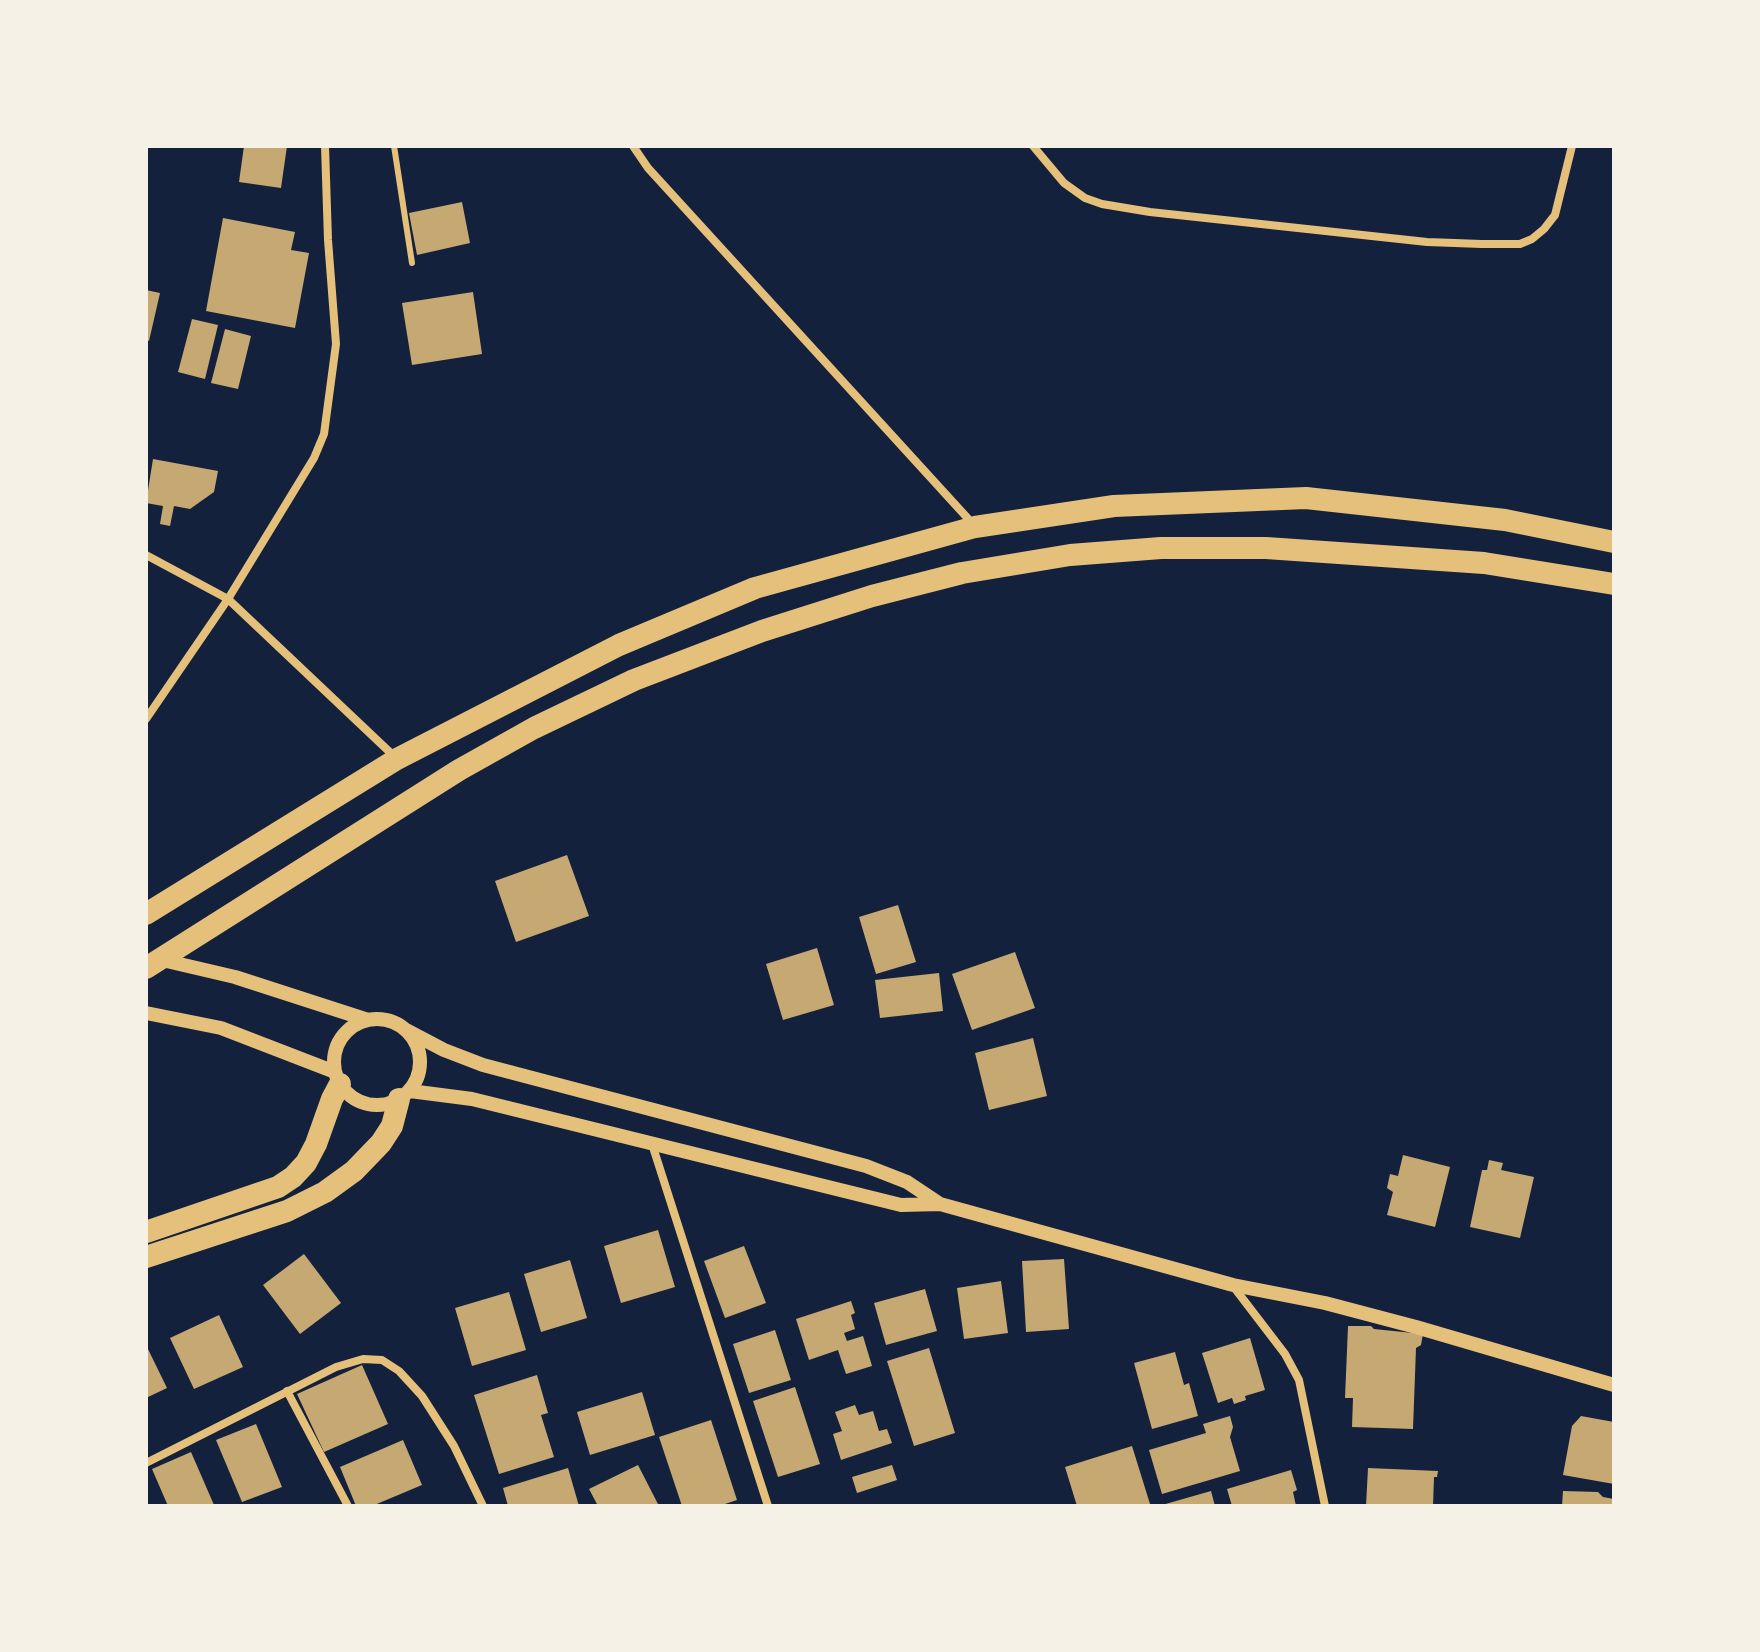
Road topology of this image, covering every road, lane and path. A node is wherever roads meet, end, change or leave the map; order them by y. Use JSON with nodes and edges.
{"nodes":[{"id":1,"x":325,"y":146,"type":"edge"},
{"id":2,"x":394,"y":146,"type":"edge"},
{"id":3,"x":633,"y":146,"type":"edge"},
{"id":4,"x":1033,"y":146,"type":"edge"},
{"id":5,"x":1572,"y":146,"type":"edge"},
{"id":6,"x":412,"y":263,"type":"dead end"},
{"id":7,"x":975,"y":527,"type":"junction"},
{"id":8,"x":1614,"y":542,"type":"edge"},
{"id":9,"x":146,"y":555,"type":"edge"},
{"id":10,"x":1614,"y":584,"type":"edge"},
{"id":11,"x":228,"y":599,"type":"junction"},
{"id":12,"x":146,"y":719,"type":"edge"},
{"id":13,"x":397,"y":759,"type":"junction"},
{"id":14,"x":146,"y":914,"type":"edge"},
{"id":15,"x":146,"y":957,"type":"edge"},
{"id":16,"x":146,"y":968,"type":"edge"},
{"id":17,"x":146,"y":1013,"type":"edge"},
{"id":18,"x":368,"y":1020,"type":"junction"},
{"id":19,"x":406,"y":1030,"type":"junction"},
{"id":20,"x":338,"y":1078,"type":"junction"},
{"id":21,"x":405,"y":1095,"type":"junction"},
{"id":22,"x":652,"y":1144,"type":"junction"},
{"id":23,"x":940,"y":1204,"type":"junction"},
{"id":24,"x":146,"y":1232,"type":"edge"},
{"id":25,"x":146,"y":1257,"type":"edge"},
{"id":26,"x":1233,"y":1285,"type":"junction"},
{"id":27,"x":1614,"y":1385,"type":"edge"},
{"id":28,"x":287,"y":1391,"type":"junction"},
{"id":29,"x":146,"y":1463,"type":"edge"},
{"id":30,"x":348,"y":1506,"type":"edge"},
{"id":31,"x":483,"y":1506,"type":"edge"},
{"id":32,"x":768,"y":1506,"type":"edge"},
{"id":33,"x":1325,"y":1506,"type":"edge"}],
"edges":[{"from":1,"to":11,"type":"street"},
{"from":2,"to":6,"type":"lane"},
{"from":3,"to":7,"type":"street"},
{"from":4,"to":5,"type":"street"},
{"from":7,"to":8,"type":"highway"},
{"from":7,"to":13,"type":"highway"},
{"from":9,"to":11,"type":"street"},
{"from":10,"to":16,"type":"highway"},
{"from":11,"to":12,"type":"street"},
{"from":11,"to":13,"type":"street"},
{"from":13,"to":14,"type":"highway"},
{"from":15,"to":18,"type":"street"},
{"from":17,"to":20,"type":"street"},
{"from":18,"to":19,"type":"street"},
{"from":18,"to":20,"type":"street"},
{"from":19,"to":21,"type":"street"},
{"from":19,"to":23,"type":"street"},
{"from":20,"to":21,"type":"street"},
{"from":20,"to":24,"type":"highway"},
{"from":21,"to":22,"type":"street"},
{"from":21,"to":25,"type":"highway"},
{"from":22,"to":23,"type":"street"},
{"from":22,"to":32,"type":"street"},
{"from":23,"to":26,"type":"street"},
{"from":26,"to":27,"type":"street"},
{"from":26,"to":33,"type":"street"},
{"from":28,"to":29,"type":"street"},
{"from":28,"to":30,"type":"street"},
{"from":28,"to":31,"type":"street"}]}
